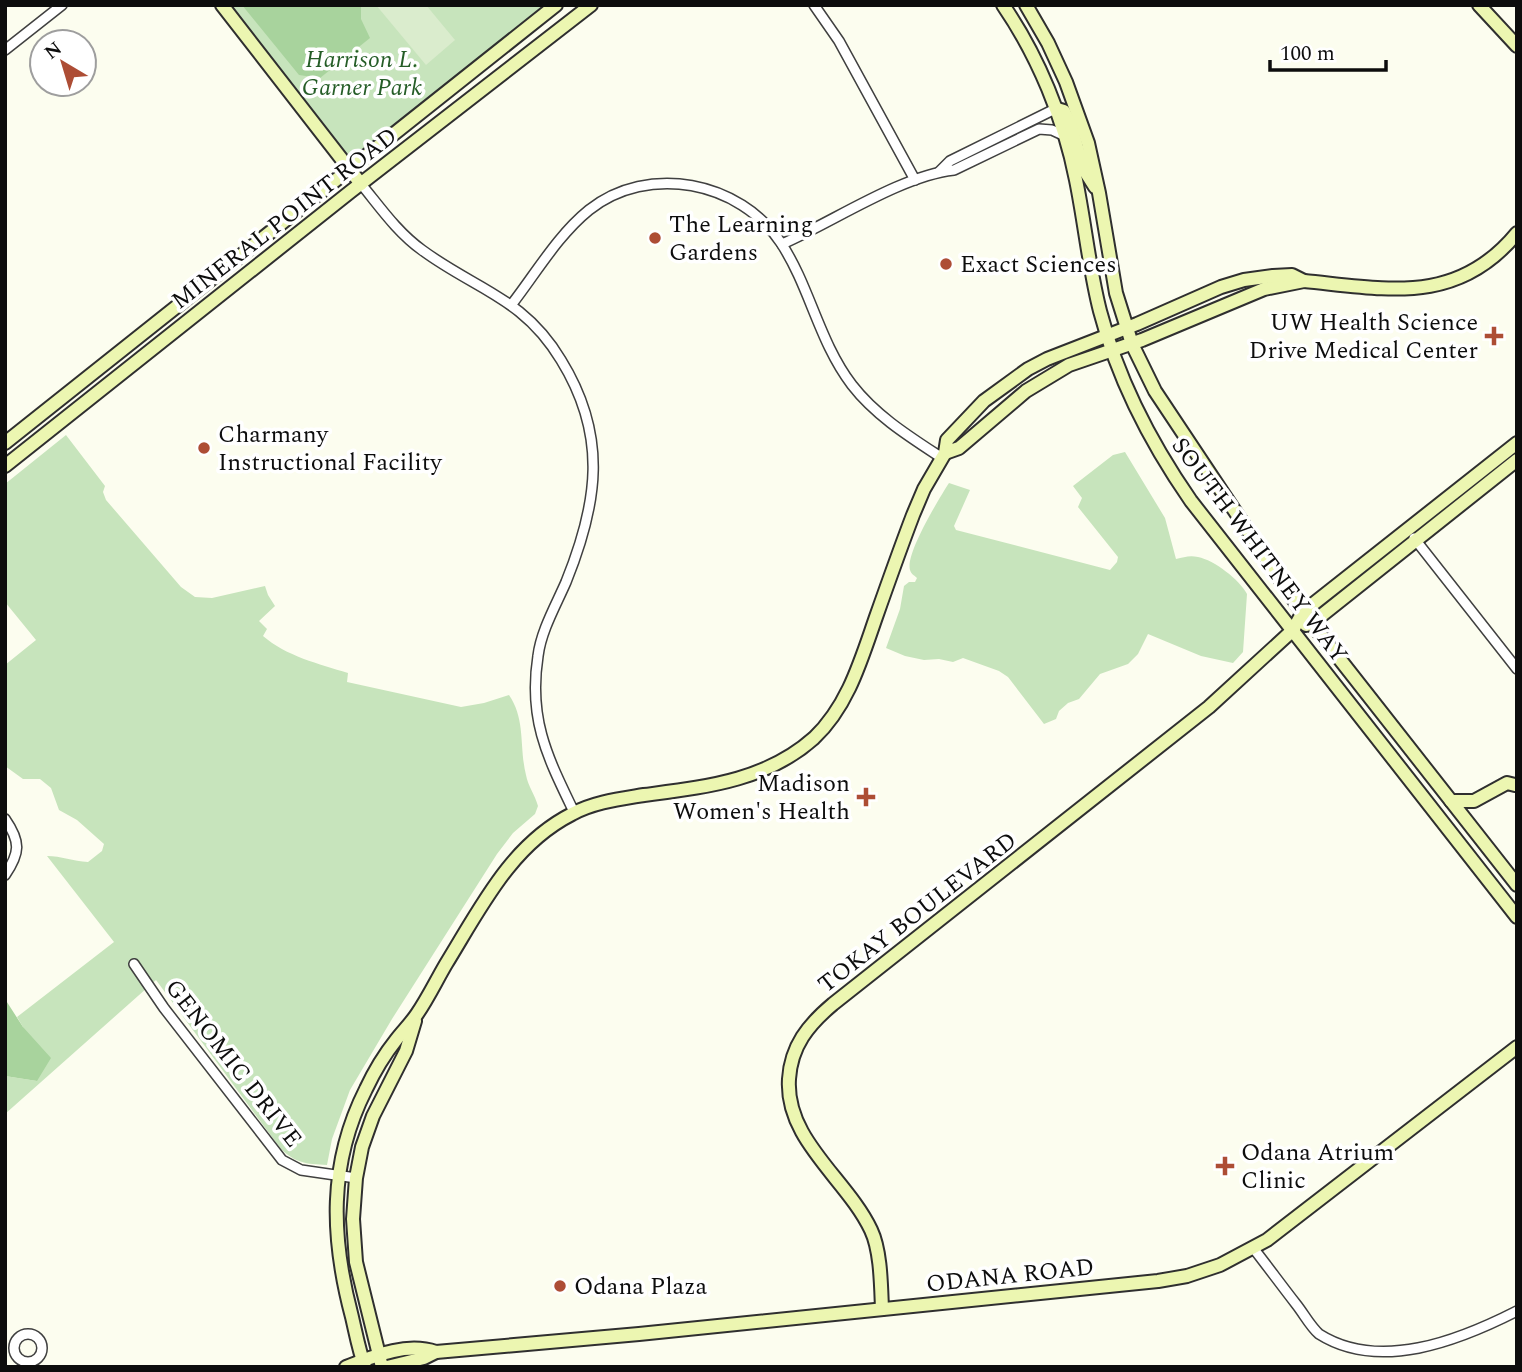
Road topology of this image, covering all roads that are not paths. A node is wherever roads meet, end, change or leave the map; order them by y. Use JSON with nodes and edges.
{"nodes":[{"id":1,"x":62,"y":5,"type":"edge"},
{"id":2,"x":222,"y":5,"type":"edge"},
{"id":3,"x":556,"y":5,"type":"edge"},
{"id":4,"x":591,"y":5,"type":"edge"},
{"id":5,"x":814,"y":5,"type":"edge"},
{"id":6,"x":1003,"y":5,"type":"edge"},
{"id":7,"x":1026,"y":5,"type":"edge"},
{"id":8,"x":1479,"y":5,"type":"edge"},
{"id":9,"x":1517,"y":46,"type":"edge"},
{"id":10,"x":5,"y":50,"type":"edge"},
{"id":11,"x":1055,"y":109,"type":"junction"},
{"id":12,"x":1065,"y":136,"type":"junction"},
{"id":13,"x":349,"y":169,"type":"junction"},
{"id":14,"x":939,"y":172,"type":"junction"},
{"id":15,"x":915,"y":180,"type":"junction"},
{"id":16,"x":361,"y":184,"type":"junction"},
{"id":17,"x":1099,"y":193,"type":"junction"},
{"id":18,"x":1517,"y":233,"type":"edge"},
{"id":19,"x":782,"y":244,"type":"junction"},
{"id":20,"x":1304,"y":281,"type":"junction"},
{"id":21,"x":512,"y":304,"type":"junction"},
{"id":22,"x":1127,"y":328,"type":"junction"},
{"id":23,"x":1107,"y":335,"type":"junction"},
{"id":24,"x":1132,"y":344,"type":"junction"},
{"id":25,"x":1112,"y":350,"type":"junction"},
{"id":26,"x":5,"y":443,"type":"edge"},
{"id":27,"x":1517,"y":443,"type":"edge"},
{"id":28,"x":944,"y":456,"type":"junction"},
{"id":29,"x":1517,"y":460,"type":"edge"},
{"id":30,"x":5,"y":466,"type":"edge"},
{"id":31,"x":1407,"y":529,"type":"junction"},
{"id":32,"x":1416,"y":540,"type":"junction"},
{"id":33,"x":1303,"y":612,"type":"junction"},
{"id":34,"x":1312,"y":624,"type":"junction"},
{"id":35,"x":1293,"y":630,"type":"junction"},
{"id":36,"x":1517,"y":669,"type":"edge"},
{"id":37,"x":1515,"y":785,"type":"dead end"},
{"id":38,"x":1451,"y":802,"type":"junction"},
{"id":39,"x":1431,"y":808,"type":"junction"},
{"id":40,"x":574,"y":812,"type":"junction"},
{"id":41,"x":5,"y":819,"type":"edge"},
{"id":42,"x":1467,"y":822,"type":"junction"},
{"id":43,"x":1450,"y":832,"type":"junction"},
{"id":44,"x":1480,"y":838,"type":"junction"},
{"id":45,"x":5,"y":875,"type":"edge"},
{"id":46,"x":1517,"y":885,"type":"edge"},
{"id":47,"x":1517,"y":917,"type":"edge"},
{"id":48,"x":134,"y":964,"type":"dead end"},
{"id":49,"x":417,"y":1014,"type":"junction"},
{"id":50,"x":1517,"y":1047,"type":"edge"},
{"id":51,"x":339,"y":1176,"type":"junction"},
{"id":52,"x":356,"y":1178,"type":"junction"},
{"id":53,"x":1254,"y":1249,"type":"junction"},
{"id":54,"x":882,"y":1309,"type":"junction"},
{"id":55,"x":1517,"y":1311,"type":"edge"},
{"id":56,"x":383,"y":1362,"type":"edge"},
{"id":57,"x":364,"y":1363,"type":"edge"},
{"id":58,"x":19,"y":1364,"type":"edge"},
{"id":59,"x":31,"y":1364,"type":"edge"},
{"id":60,"x":346,"y":1367,"type":"edge"}],
"edges":[{"from":1,"to":10,"type":"street"},
{"from":2,"to":13,"type":"street"},
{"from":3,"to":13,"type":"street","name":"MINERAL POINT ROAD"},
{"from":4,"to":16,"type":"street","name":"MINERAL POINT ROAD"},
{"from":5,"to":15,"type":"street"},
{"from":6,"to":11,"type":"street","name":"SOUTH WHITNEY WAY"},
{"from":7,"to":17,"type":"street","name":"SOUTH WHITNEY WAY"},
{"from":8,"to":9,"type":"street"},
{"from":11,"to":12,"type":"street","name":"SOUTH WHITNEY WAY"},
{"from":11,"to":14,"type":"street"},
{"from":11,"to":17,"type":"street"},
{"from":12,"to":14,"type":"street"},
{"from":12,"to":23,"type":"street","name":"SOUTH WHITNEY WAY"},
{"from":13,"to":16,"type":"street"},
{"from":13,"to":26,"type":"street","name":"MINERAL POINT ROAD"},
{"from":14,"to":15,"type":"street"},
{"from":15,"to":19,"type":"street"},
{"from":16,"to":21,"type":"street"},
{"from":16,"to":30,"type":"street","name":"MINERAL POINT ROAD"},
{"from":17,"to":22,"type":"street","name":"SOUTH WHITNEY WAY"},
{"from":18,"to":20,"type":"street"},
{"from":19,"to":21,"type":"street"},
{"from":19,"to":28,"type":"street"},
{"from":20,"to":22,"type":"street"},
{"from":20,"to":24,"type":"street"},
{"from":21,"to":40,"type":"street"},
{"from":22,"to":23,"type":"street"},
{"from":22,"to":24,"type":"street","name":"SOUTH WHITNEY WAY"},
{"from":23,"to":25,"type":"street","name":"SOUTH WHITNEY WAY"},
{"from":23,"to":28,"type":"street"},
{"from":24,"to":25,"type":"street"},
{"from":24,"to":33,"type":"street","name":"SOUTH WHITNEY WAY"},
{"from":25,"to":28,"type":"street"},
{"from":25,"to":35,"type":"street","name":"SOUTH WHITNEY WAY"},
{"from":27,"to":31,"type":"street","name":"TOKAY BOULEVARD"},
{"from":28,"to":40,"type":"street"},
{"from":29,"to":32,"type":"street","name":"TOKAY BOULEVARD"},
{"from":31,"to":32,"type":"street"},
{"from":31,"to":33,"type":"street","name":"TOKAY BOULEVARD"},
{"from":32,"to":34,"type":"street","name":"TOKAY BOULEVARD"},
{"from":32,"to":36,"type":"street"},
{"from":33,"to":34,"type":"street","name":"SOUTH WHITNEY WAY"},
{"from":33,"to":35,"type":"street","name":"TOKAY BOULEVARD"},
{"from":34,"to":35,"type":"street","name":"TOKAY BOULEVARD"},
{"from":34,"to":38,"type":"street","name":"SOUTH WHITNEY WAY"},
{"from":35,"to":39,"type":"street","name":"SOUTH WHITNEY WAY"},
{"from":35,"to":54,"type":"street","name":"TOKAY BOULEVARD"},
{"from":37,"to":38,"type":"street"},
{"from":38,"to":42,"type":"street","name":"SOUTH WHITNEY WAY"},
{"from":39,"to":42,"type":"street"},
{"from":39,"to":43,"type":"street","name":"SOUTH WHITNEY WAY"},
{"from":40,"to":49,"type":"street"},
{"from":41,"to":45,"type":"street"},
{"from":42,"to":44,"type":"street","name":"SOUTH WHITNEY WAY"},
{"from":43,"to":44,"type":"street"},
{"from":43,"to":47,"type":"street","name":"SOUTH WHITNEY WAY"},
{"from":44,"to":46,"type":"street","name":"SOUTH WHITNEY WAY"},
{"from":48,"to":51,"type":"street","name":"GENOMIC DRIVE"},
{"from":49,"to":51,"type":"street"},
{"from":49,"to":52,"type":"street"},
{"from":50,"to":53,"type":"street","name":"ODANA ROAD"},
{"from":51,"to":52,"type":"street","name":"GENOMIC DRIVE"},
{"from":51,"to":57,"type":"street"},
{"from":52,"to":56,"type":"street"},
{"from":53,"to":54,"type":"street","name":"ODANA ROAD"},
{"from":53,"to":55,"type":"street"},
{"from":54,"to":56,"type":"street","name":"ODANA ROAD"},
{"from":56,"to":57,"type":"street","name":"ODANA ROAD"},
{"from":57,"to":60,"type":"street","name":"ODANA ROAD"},
{"from":58,"to":59,"type":"street"},
{"from":58,"to":59,"type":"street"}]}
